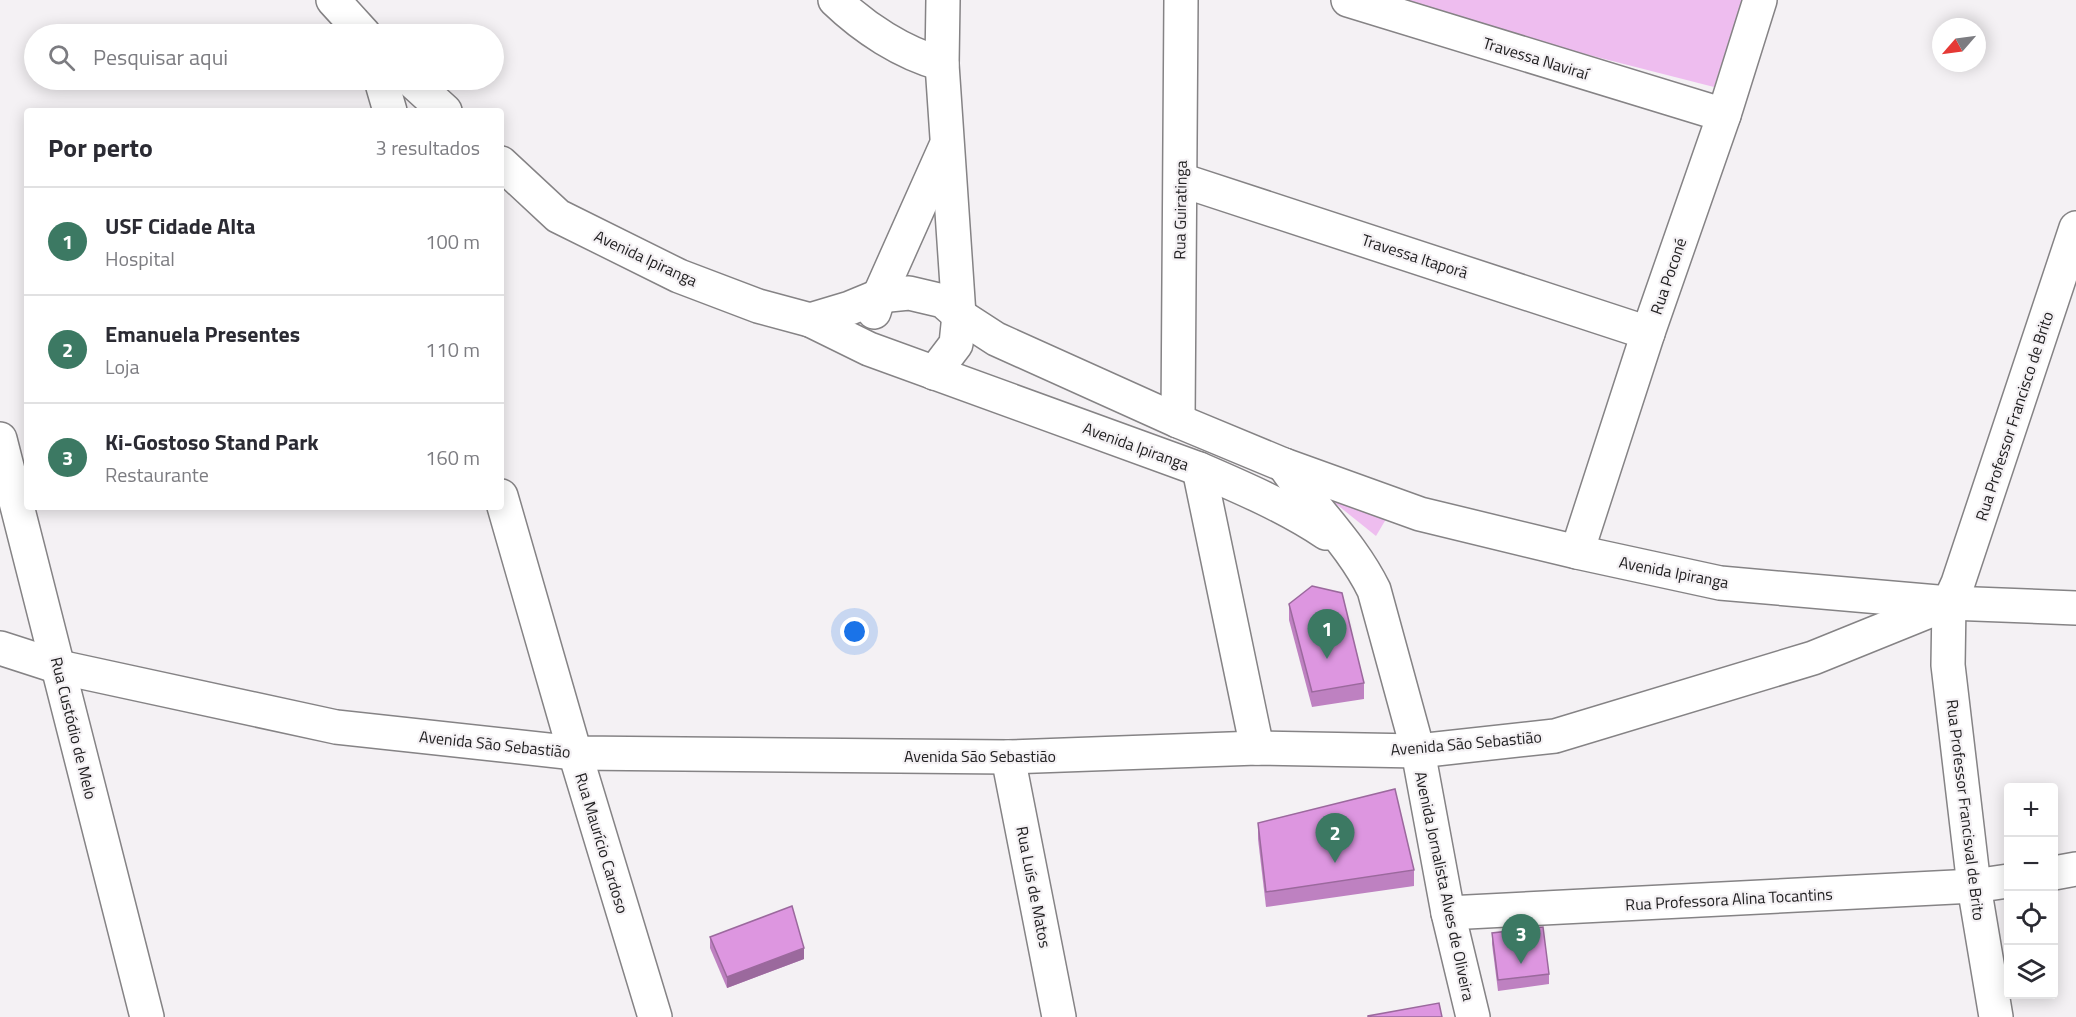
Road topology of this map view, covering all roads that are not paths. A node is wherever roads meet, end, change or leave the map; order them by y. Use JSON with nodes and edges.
{"nodes":[{"id":1,"x":333,"y":0,"type":"edge"},
{"id":2,"x":835,"y":0,"type":"edge"},
{"id":3,"x":943,"y":0,"type":"edge"},
{"id":4,"x":1181,"y":0,"type":"edge"},
{"id":5,"x":1348,"y":0,"type":"edge"},
{"id":6,"x":1760,"y":0,"type":"edge"},
{"id":7,"x":355,"y":24,"type":"edge"},
{"id":8,"x":942,"y":64,"type":"junction"},
{"id":9,"x":384,"y":90,"type":"edge"},
{"id":10,"x":422,"y":90,"type":"edge"},
{"id":11,"x":389,"y":108,"type":"edge"},
{"id":12,"x":442,"y":108,"type":"edge"},
{"id":13,"x":1724,"y":115,"type":"junction"},
{"id":14,"x":947,"y":143,"type":"junction"},
{"id":15,"x":504,"y":166,"type":"edge"},
{"id":16,"x":1181,"y":180,"type":"junction"},
{"id":17,"x":2074,"y":240,"type":"edge"},
{"id":18,"x":879,"y":296,"type":"junction"},
{"id":19,"x":959,"y":315,"type":"junction"},
{"id":20,"x":810,"y":320,"type":"junction"},
{"id":21,"x":1648,"y":333,"type":"junction"},
{"id":22,"x":869,"y":349,"type":"junction"},
{"id":23,"x":934,"y":373,"type":"junction"},
{"id":24,"x":1178,"y":421,"type":"junction"},
{"id":25,"x":0,"y":440,"type":"edge"},
{"id":26,"x":1284,"y":465,"type":"junction"},
{"id":27,"x":1199,"y":469,"type":"junction"},
{"id":28,"x":504,"y":507,"type":"edge"},
{"id":29,"x":1352,"y":551,"type":"junction"},
{"id":30,"x":1577,"y":552,"type":"junction"},
{"id":31,"x":1949,"y":603,"type":"junction"},
{"id":32,"x":2076,"y":608,"type":"edge"},
{"id":33,"x":0,"y":648,"type":"edge"},
{"id":34,"x":59,"y":667,"type":"junction"},
{"id":35,"x":1257,"y":748,"type":"junction"},
{"id":36,"x":1418,"y":751,"type":"junction"},
{"id":37,"x":574,"y":753,"type":"junction"},
{"id":38,"x":1008,"y":757,"type":"junction"},
{"id":39,"x":2076,"y":869,"type":"edge"},
{"id":40,"x":2058,"y":872,"type":"edge"},
{"id":41,"x":2004,"y":882,"type":"edge"},
{"id":42,"x":1974,"y":886,"type":"junction"},
{"id":43,"x":1448,"y":913,"type":"junction"},
{"id":44,"x":147,"y":1017,"type":"edge"},
{"id":45,"x":655,"y":1017,"type":"edge"},
{"id":46,"x":1059,"y":1017,"type":"edge"},
{"id":47,"x":1473,"y":1017,"type":"edge"},
{"id":48,"x":1996,"y":1017,"type":"edge"}],
"edges":[{"from":1,"to":7,"type":"street"},
{"from":2,"to":8,"type":"street"},
{"from":3,"to":8,"type":"street"},
{"from":4,"to":16,"type":"street","name":"Rua Guiratinga"},
{"from":5,"to":13,"type":"street","name":"Travessa Naviraí"},
{"from":6,"to":13,"type":"street","name":"Rua Poconé"},
{"from":8,"to":14,"type":"street"},
{"from":9,"to":11,"type":"street"},
{"from":10,"to":12,"type":"street"},
{"from":13,"to":21,"type":"street","name":"Rua Poconé"},
{"from":14,"to":18,"type":"street"},
{"from":14,"to":19,"type":"street"},
{"from":15,"to":20,"type":"street","name":"Avenida Ipiranga"},
{"from":16,"to":21,"type":"street","name":"Travessa Itaporã"},
{"from":16,"to":24,"type":"street","name":"Rua Guiratinga"},
{"from":17,"to":31,"type":"street","name":"Rua Professor Francisco de Brito"},
{"from":18,"to":19,"type":"street","name":"Avenida Ipiranga"},
{"from":18,"to":20,"type":"street","name":"Avenida Ipiranga"},
{"from":18,"to":22,"type":"street"},
{"from":19,"to":23,"type":"street"},
{"from":19,"to":24,"type":"street","name":"Avenida Ipiranga"},
{"from":20,"to":22,"type":"street","name":"Avenida Ipiranga"},
{"from":21,"to":30,"type":"street","name":"Rua Poconé"},
{"from":22,"to":23,"type":"street","name":"Avenida Ipiranga"},
{"from":23,"to":27,"type":"street","name":"Avenida Ipiranga"},
{"from":24,"to":26,"type":"street","name":"Avenida Ipiranga"},
{"from":25,"to":34,"type":"street","name":"Rua Custódio de Melo"},
{"from":26,"to":29,"type":"street"},
{"from":26,"to":30,"type":"street","name":"Avenida Ipiranga"},
{"from":27,"to":29,"type":"street","name":"Avenida Ipiranga"},
{"from":27,"to":35,"type":"street"},
{"from":28,"to":37,"type":"street","name":"Rua Maurício Cardoso"},
{"from":29,"to":36,"type":"street","name":"Avenida Jornalista Alves de Oliveira"},
{"from":30,"to":31,"type":"street","name":"Avenida Ipiranga"},
{"from":31,"to":32,"type":"street","name":"Avenida Ipiranga"},
{"from":31,"to":36,"type":"street","name":"Avenida São Sebastião"},
{"from":31,"to":42,"type":"street","name":"Rua Professor Francisval de Brito"},
{"from":33,"to":34,"type":"street","name":"Avenida São Sebastião"},
{"from":34,"to":37,"type":"street","name":"Avenida São Sebastião"},
{"from":34,"to":44,"type":"street","name":"Rua Custódio de Melo"},
{"from":35,"to":36,"type":"street","name":"Avenida São Sebastião"},
{"from":35,"to":38,"type":"street","name":"Avenida São Sebastião"},
{"from":36,"to":43,"type":"street","name":"Avenida Jornalista Alves de Oliveira"},
{"from":37,"to":38,"type":"street","name":"Avenida São Sebastião"},
{"from":37,"to":45,"type":"street","name":"Rua Maurício Cardoso"},
{"from":38,"to":46,"type":"street","name":"Rua Luís de Matos"},
{"from":39,"to":40,"type":"street"},
{"from":41,"to":42,"type":"street","name":"Rua Professora Alina Tocantins"},
{"from":42,"to":43,"type":"street","name":"Rua Professora Alina Tocantins"},
{"from":42,"to":48,"type":"street","name":"Rua Professor Francisval de Brito"},
{"from":43,"to":47,"type":"street","name":"Avenida Jornalista Alves de Oliveira"}]}
